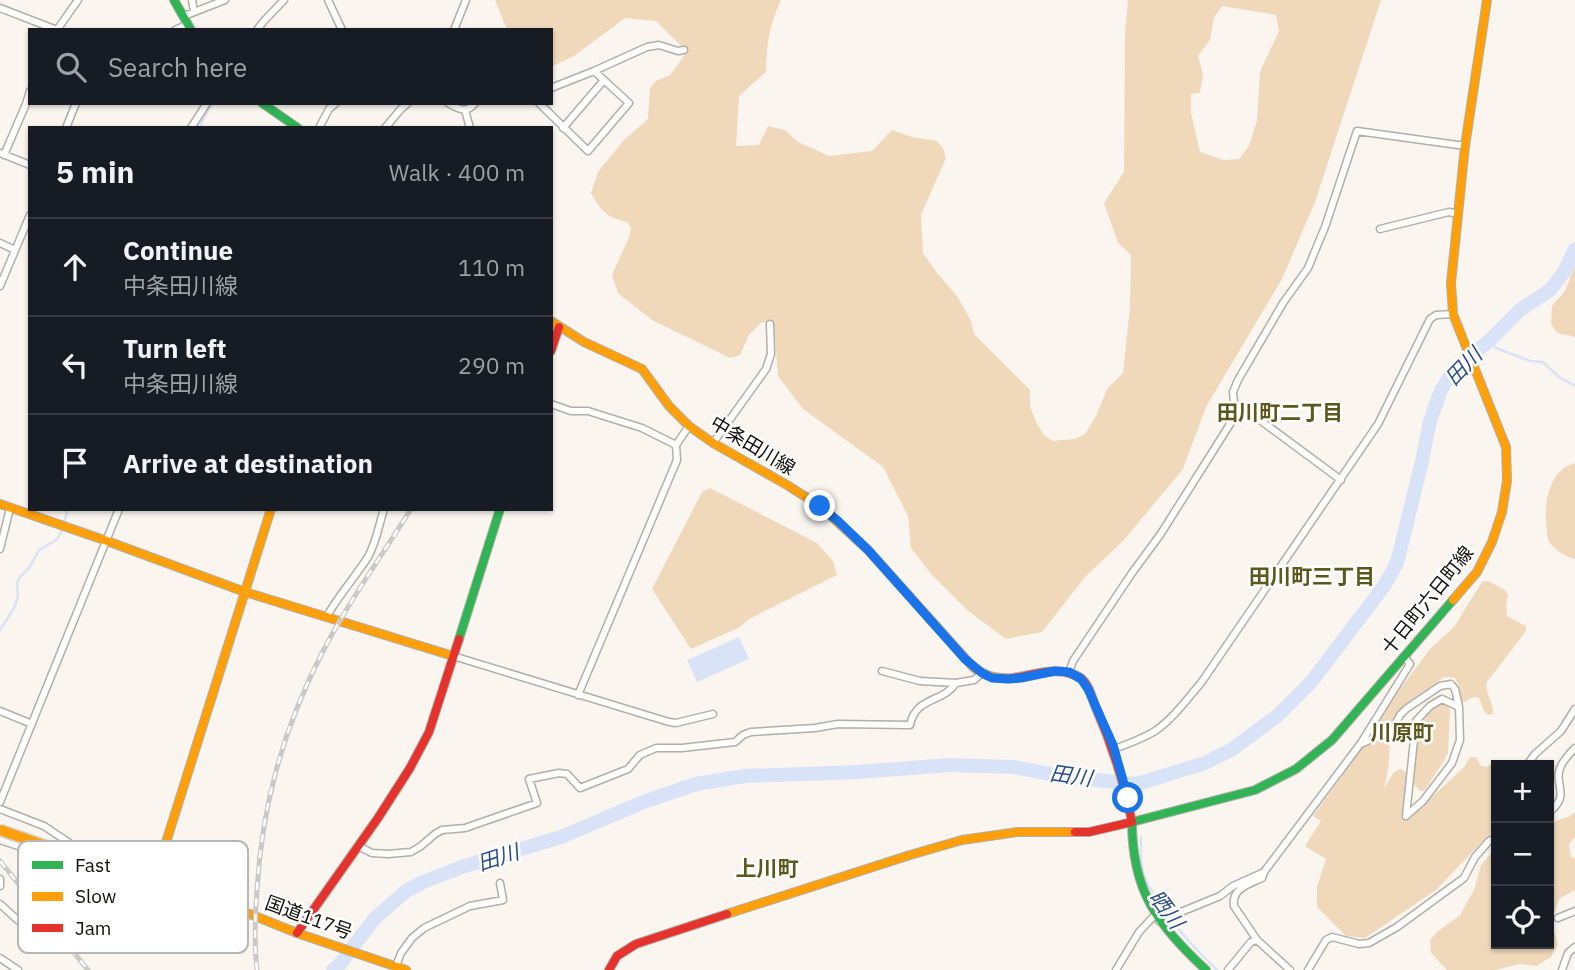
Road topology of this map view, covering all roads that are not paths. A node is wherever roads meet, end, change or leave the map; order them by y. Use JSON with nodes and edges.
{"nodes":[{"id":1,"x":78,"y":0,"type":"edge"},
{"id":2,"x":174,"y":0,"type":"edge"},
{"id":3,"x":192,"y":0,"type":"edge"},
{"id":4,"x":225,"y":0,"type":"edge"},
{"id":5,"x":284,"y":0,"type":"edge"},
{"id":6,"x":328,"y":0,"type":"edge"},
{"id":7,"x":466,"y":0,"type":"edge"},
{"id":8,"x":1487,"y":0,"type":"edge"},
{"id":9,"x":0,"y":8,"type":"edge"},
{"id":10,"x":189,"y":21,"type":"edge"},
{"id":11,"x":52,"y":28,"type":"edge"},
{"id":12,"x":58,"y":28,"type":"edge"},
{"id":13,"x":258,"y":28,"type":"edge"},
{"id":14,"x":341,"y":28,"type":"edge"},
{"id":15,"x":455,"y":28,"type":"edge"},
{"id":16,"x":684,"y":50,"type":"dead end"},
{"id":17,"x":594,"y":71,"type":"junction"},
{"id":18,"x":604,"y":80,"type":"junction"},
{"id":19,"x":553,"y":87,"type":"edge"},
{"id":20,"x":28,"y":98,"type":"edge"},
{"id":21,"x":75,"y":105,"type":"edge"},
{"id":22,"x":206,"y":105,"type":"edge"},
{"id":23,"x":265,"y":105,"type":"edge"},
{"id":24,"x":334,"y":105,"type":"edge"},
{"id":25,"x":406,"y":105,"type":"edge"},
{"id":26,"x":451,"y":105,"type":"edge"},
{"id":27,"x":474,"y":105,"type":"edge"},
{"id":28,"x":540,"y":105,"type":"edge"},
{"id":29,"x":465,"y":110,"type":"junction"},
{"id":30,"x":67,"y":126,"type":"edge"},
{"id":31,"x":192,"y":126,"type":"edge"},
{"id":32,"x":295,"y":126,"type":"edge"},
{"id":33,"x":320,"y":126,"type":"edge"},
{"id":34,"x":387,"y":126,"type":"edge"},
{"id":35,"x":469,"y":126,"type":"edge"},
{"id":36,"x":563,"y":128,"type":"junction"},
{"id":37,"x":1465,"y":146,"type":"junction"},
{"id":38,"x":2,"y":154,"type":"edge"},
{"id":39,"x":28,"y":165,"type":"edge"},
{"id":40,"x":1458,"y":214,"type":"junction"},
{"id":41,"x":28,"y":220,"type":"edge"},
{"id":42,"x":1380,"y":229,"type":"dead end"},
{"id":43,"x":0,"y":243,"type":"edge"},
{"id":44,"x":15,"y":250,"type":"junction"},
{"id":45,"x":0,"y":286,"type":"edge"},
{"id":46,"x":1453,"y":314,"type":"junction"},
{"id":47,"x":555,"y":324,"type":"edge"},
{"id":48,"x":770,"y":324,"type":"dead end"},
{"id":49,"x":553,"y":405,"type":"edge"},
{"id":50,"x":1235,"y":405,"type":"junction"},
{"id":51,"x":689,"y":426,"type":"junction"},
{"id":52,"x":713,"y":443,"type":"junction"},
{"id":53,"x":676,"y":445,"type":"junction"},
{"id":54,"x":1341,"y":480,"type":"junction"},
{"id":55,"x":5,"y":506,"type":"edge"},
{"id":56,"x":116,"y":511,"type":"edge"},
{"id":57,"x":270,"y":511,"type":"edge"},
{"id":58,"x":383,"y":511,"type":"edge"},
{"id":59,"x":499,"y":511,"type":"edge"},
{"id":60,"x":107,"y":541,"type":"junction"},
{"id":61,"x":0,"y":550,"type":"edge"},
{"id":62,"x":245,"y":592,"type":"junction"},
{"id":63,"x":327,"y":617,"type":"junction"},
{"id":64,"x":453,"y":656,"type":"junction"},
{"id":65,"x":1405,"y":656,"type":"junction"},
{"id":66,"x":882,"y":671,"type":"dead end"},
{"id":67,"x":1069,"y":672,"type":"junction"},
{"id":68,"x":982,"y":673,"type":"junction"},
{"id":69,"x":956,"y":683,"type":"junction"},
{"id":70,"x":578,"y":695,"type":"junction"},
{"id":71,"x":1459,"y":707,"type":"junction"},
{"id":72,"x":1575,"y":709,"type":"edge"},
{"id":73,"x":0,"y":711,"type":"edge"},
{"id":74,"x":713,"y":714,"type":"dead end"},
{"id":75,"x":32,"y":724,"type":"junction"},
{"id":76,"x":1361,"y":743,"type":"junction"},
{"id":77,"x":1575,"y":748,"type":"edge"},
{"id":78,"x":1114,"y":749,"type":"junction"},
{"id":79,"x":1531,"y":760,"type":"edge"},
{"id":80,"x":0,"y":802,"type":"edge"},
{"id":81,"x":1554,"y":808,"type":"edge"},
{"id":82,"x":0,"y":809,"type":"edge"},
{"id":83,"x":24,"y":818,"type":"junction"},
{"id":84,"x":1132,"y":822,"type":"junction"},
{"id":85,"x":0,"y":830,"type":"edge"},
{"id":86,"x":0,"y":840,"type":"edge"},
{"id":87,"x":1491,"y":840,"type":"edge"},
{"id":88,"x":32,"y":841,"type":"edge"},
{"id":89,"x":66,"y":841,"type":"edge"},
{"id":90,"x":166,"y":841,"type":"edge"},
{"id":91,"x":14,"y":845,"type":"junction"},
{"id":92,"x":18,"y":846,"type":"edge"},
{"id":93,"x":358,"y":846,"type":"junction"},
{"id":94,"x":1264,"y":872,"type":"junction"},
{"id":95,"x":0,"y":879,"type":"edge"},
{"id":96,"x":500,"y":883,"type":"dead end"},
{"id":97,"x":0,"y":886,"type":"edge"},
{"id":98,"x":0,"y":904,"type":"edge"},
{"id":99,"x":1575,"y":911,"type":"edge"},
{"id":100,"x":248,"y":913,"type":"edge"},
{"id":101,"x":1157,"y":918,"type":"junction"},
{"id":102,"x":1558,"y":918,"type":"dead end"},
{"id":103,"x":18,"y":920,"type":"edge"},
{"id":104,"x":297,"y":933,"type":"junction"},
{"id":105,"x":1257,"y":940,"type":"junction"},
{"id":106,"x":1575,"y":947,"type":"edge"},
{"id":107,"x":0,"y":957,"type":"edge"},
{"id":108,"x":401,"y":968,"type":"edge"},
{"id":109,"x":18,"y":970,"type":"edge"},
{"id":110,"x":609,"y":970,"type":"edge"},
{"id":111,"x":1116,"y":970,"type":"edge"},
{"id":112,"x":1206,"y":970,"type":"edge"},
{"id":113,"x":1228,"y":970,"type":"edge"},
{"id":114,"x":1290,"y":970,"type":"edge"},
{"id":115,"x":1308,"y":970,"type":"edge"},
{"id":116,"x":1562,"y":970,"type":"edge"}],
"edges":[{"from":1,"to":12,"type":"street"},
{"from":2,"to":10,"type":"main road"},
{"from":3,"to":10,"type":"street"},
{"from":4,"to":10,"type":"street"},
{"from":5,"to":13,"type":"street"},
{"from":6,"to":14,"type":"street"},
{"from":7,"to":15,"type":"street"},
{"from":8,"to":37,"type":"main road","name":"十日町六日町線"},
{"from":9,"to":11,"type":"street"},
{"from":16,"to":17,"type":"street"},
{"from":17,"to":18,"type":"street"},
{"from":17,"to":19,"type":"street"},
{"from":18,"to":36,"type":"street"},
{"from":18,"to":36,"type":"street"},
{"from":20,"to":38,"type":"street"},
{"from":21,"to":30,"type":"street"},
{"from":22,"to":31,"type":"street"},
{"from":23,"to":32,"type":"main road"},
{"from":24,"to":33,"type":"street"},
{"from":25,"to":34,"type":"street"},
{"from":26,"to":29,"type":"street"},
{"from":27,"to":29,"type":"street"},
{"from":28,"to":36,"type":"street"},
{"from":29,"to":35,"type":"street"},
{"from":37,"to":40,"type":"main road","name":"十日町六日町線"},
{"from":37,"to":50,"type":"street"},
{"from":38,"to":39,"type":"street"},
{"from":40,"to":42,"type":"street"},
{"from":40,"to":46,"type":"main road","name":"十日町六日町線"},
{"from":41,"to":44,"type":"street"},
{"from":43,"to":44,"type":"street"},
{"from":44,"to":45,"type":"street"},
{"from":46,"to":54,"type":"street"},
{"from":46,"to":65,"type":"main road","name":"十日町六日町線"},
{"from":47,"to":51,"type":"main road","name":"中条田川線"},
{"from":48,"to":52,"type":"street"},
{"from":49,"to":53,"type":"street"},
{"from":50,"to":54,"type":"street"},
{"from":50,"to":67,"type":"street"},
{"from":51,"to":52,"type":"main road","name":"中条田川線"},
{"from":51,"to":53,"type":"street"},
{"from":52,"to":68,"type":"main road","name":"中条田川線"},
{"from":53,"to":70,"type":"street"},
{"from":54,"to":78,"type":"street"},
{"from":55,"to":60,"type":"main road"},
{"from":55,"to":61,"type":"street"},
{"from":56,"to":60,"type":"street"},
{"from":57,"to":62,"type":"main road"},
{"from":58,"to":63,"type":"street"},
{"from":59,"to":64,"type":"main road"},
{"from":60,"to":62,"type":"main road"},
{"from":60,"to":75,"type":"street"},
{"from":62,"to":63,"type":"main road"},
{"from":62,"to":90,"type":"main road"},
{"from":63,"to":64,"type":"main road"},
{"from":64,"to":70,"type":"street"},
{"from":64,"to":93,"type":"main road"},
{"from":65,"to":76,"type":"street"},
{"from":65,"to":84,"type":"main road","name":"十日町六日町線"},
{"from":66,"to":69,"type":"street"},
{"from":67,"to":68,"type":"main road"},
{"from":67,"to":78,"type":"main road"},
{"from":68,"to":69,"type":"street"},
{"from":69,"to":93,"type":"street"},
{"from":70,"to":74,"type":"street"},
{"from":71,"to":71,"type":"street"},
{"from":71,"to":76,"type":"street"},
{"from":72,"to":79,"type":"street"},
{"from":73,"to":75,"type":"street"},
{"from":75,"to":80,"type":"street"},
{"from":76,"to":94,"type":"street"},
{"from":77,"to":81,"type":"street"},
{"from":78,"to":84,"type":"main road"},
{"from":82,"to":83,"type":"street"},
{"from":83,"to":89,"type":"street"},
{"from":83,"to":91,"type":"street"},
{"from":84,"to":101,"type":"main road"},
{"from":84,"to":110,"type":"main road","name":"十日町六日町線"},
{"from":85,"to":88,"type":"main road","name":"国道117号","bridge":true},
{"from":86,"to":91,"type":"street"},
{"from":87,"to":115,"type":"street"},
{"from":91,"to":92,"type":"street"},
{"from":93,"to":104,"type":"main road"},
{"from":94,"to":101,"type":"street"},
{"from":94,"to":105,"type":"street"},
{"from":95,"to":97,"type":"street"},
{"from":96,"to":108,"type":"street"},
{"from":98,"to":103,"type":"street"},
{"from":99,"to":102,"type":"street"},
{"from":100,"to":104,"type":"main road","name":"国道117号"},
{"from":101,"to":111,"type":"street"},
{"from":101,"to":112,"type":"main road"},
{"from":104,"to":108,"type":"main road","name":"国道117号"},
{"from":105,"to":113,"type":"street"},
{"from":105,"to":114,"type":"street"},
{"from":106,"to":116,"type":"street"},
{"from":107,"to":109,"type":"street"}]}
